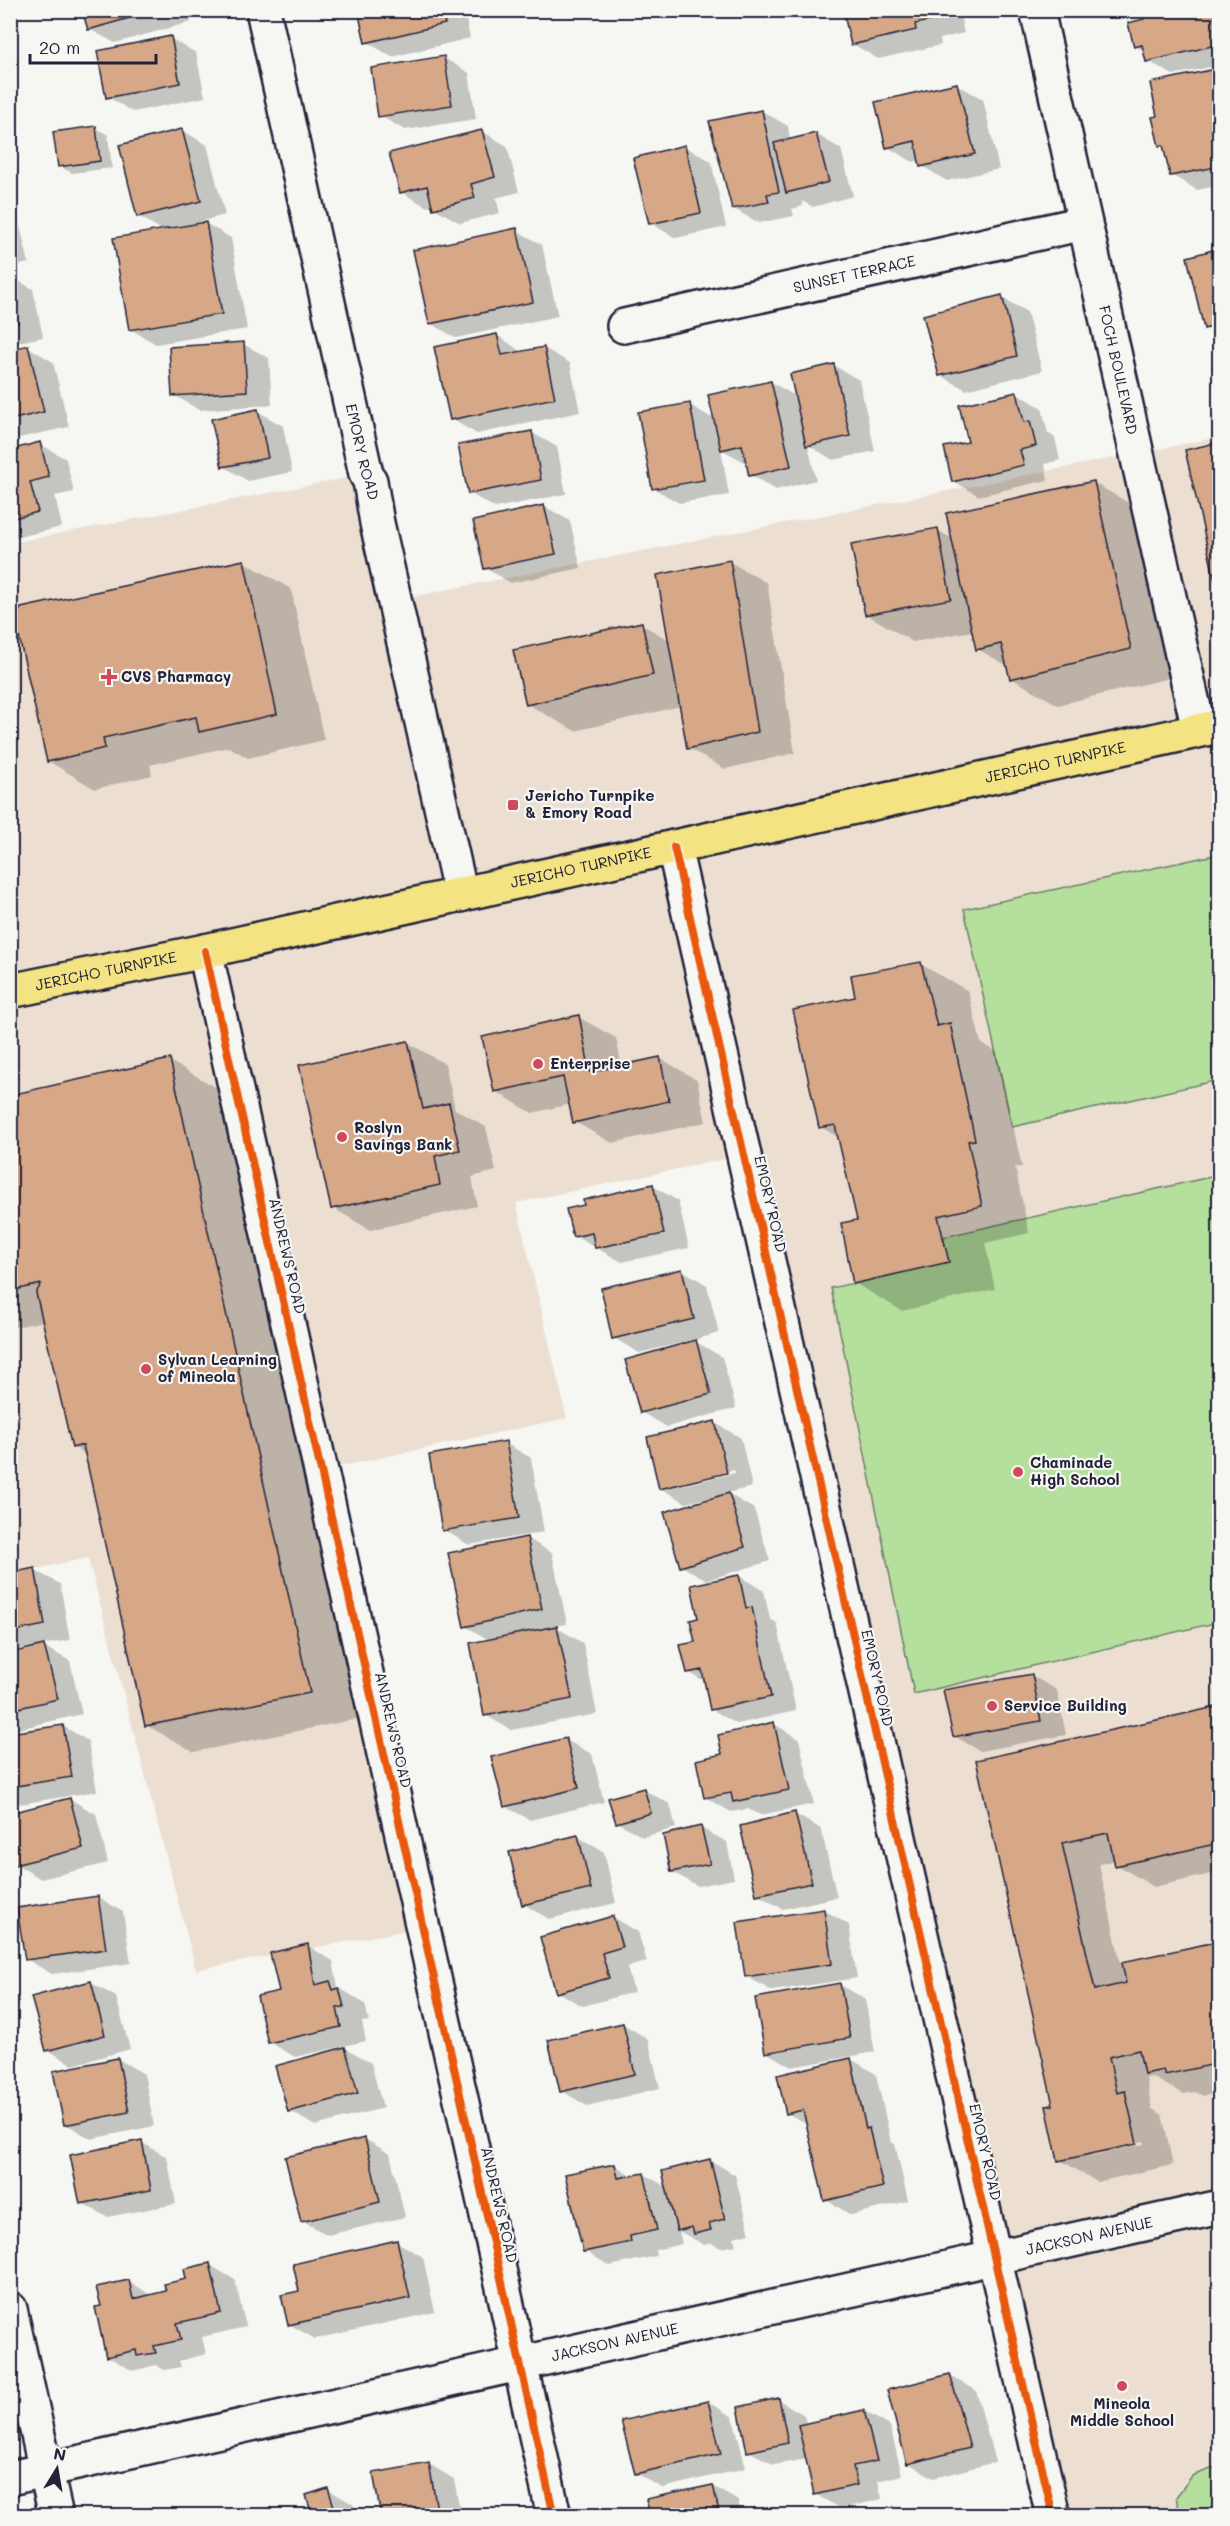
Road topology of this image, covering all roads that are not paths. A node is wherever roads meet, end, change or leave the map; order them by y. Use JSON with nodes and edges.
{"nodes":[{"id":1,"x":263,"y":10,"type":"edge"},
{"id":2,"x":1037,"y":10,"type":"edge"},
{"id":3,"x":1084,"y":223,"type":"junction"},
{"id":4,"x":624,"y":326,"type":"dead end"},
{"id":5,"x":1209,"y":728,"type":"edge"},
{"id":6,"x":675,"y":847,"type":"junction"},
{"id":7,"x":461,"y":895,"type":"junction"},
{"id":8,"x":205,"y":951,"type":"junction"},
{"id":9,"x":10,"y":991,"type":"edge"},
{"id":10,"x":1220,"y":2207,"type":"edge"},
{"id":11,"x":995,"y":2257,"type":"junction"},
{"id":12,"x":10,"y":2309,"type":"edge"},
{"id":13,"x":520,"y":2364,"type":"junction"},
{"id":14,"x":46,"y":2470,"type":"junction"},
{"id":15,"x":10,"y":2478,"type":"edge"},
{"id":16,"x":56,"y":2516,"type":"edge"},
{"id":17,"x":554,"y":2516,"type":"edge"},
{"id":18,"x":1053,"y":2516,"type":"edge"}],
"edges":[{"from":1,"to":7,"type":"street","name":"EMORY ROAD"},
{"from":2,"to":3,"type":"street","name":"FOCH BOULEVARD"},
{"from":3,"to":4,"type":"street","name":"SUNSET TERRACE"},
{"from":3,"to":5,"type":"street","name":"FOCH BOULEVARD"},
{"from":5,"to":6,"type":"main road","name":"JERICHO TURNPIKE"},
{"from":6,"to":7,"type":"main road","name":"JERICHO TURNPIKE"},
{"from":6,"to":11,"type":"street","name":"EMORY ROAD"},
{"from":7,"to":8,"type":"main road","name":"JERICHO TURNPIKE"},
{"from":8,"to":9,"type":"main road","name":"JERICHO TURNPIKE"},
{"from":8,"to":13,"type":"street","name":"ANDREWS ROAD"},
{"from":10,"to":11,"type":"street","name":"JACKSON AVENUE"},
{"from":11,"to":13,"type":"street","name":"JACKSON AVENUE"},
{"from":11,"to":18,"type":"street","name":"EMORY ROAD"},
{"from":12,"to":14,"type":"street"},
{"from":13,"to":14,"type":"street","name":"JACKSON AVENUE"},
{"from":13,"to":17,"type":"street","name":"ANDREWS ROAD"},
{"from":14,"to":15,"type":"street","name":"JACKSON AVENUE"},
{"from":14,"to":16,"type":"street"}]}
